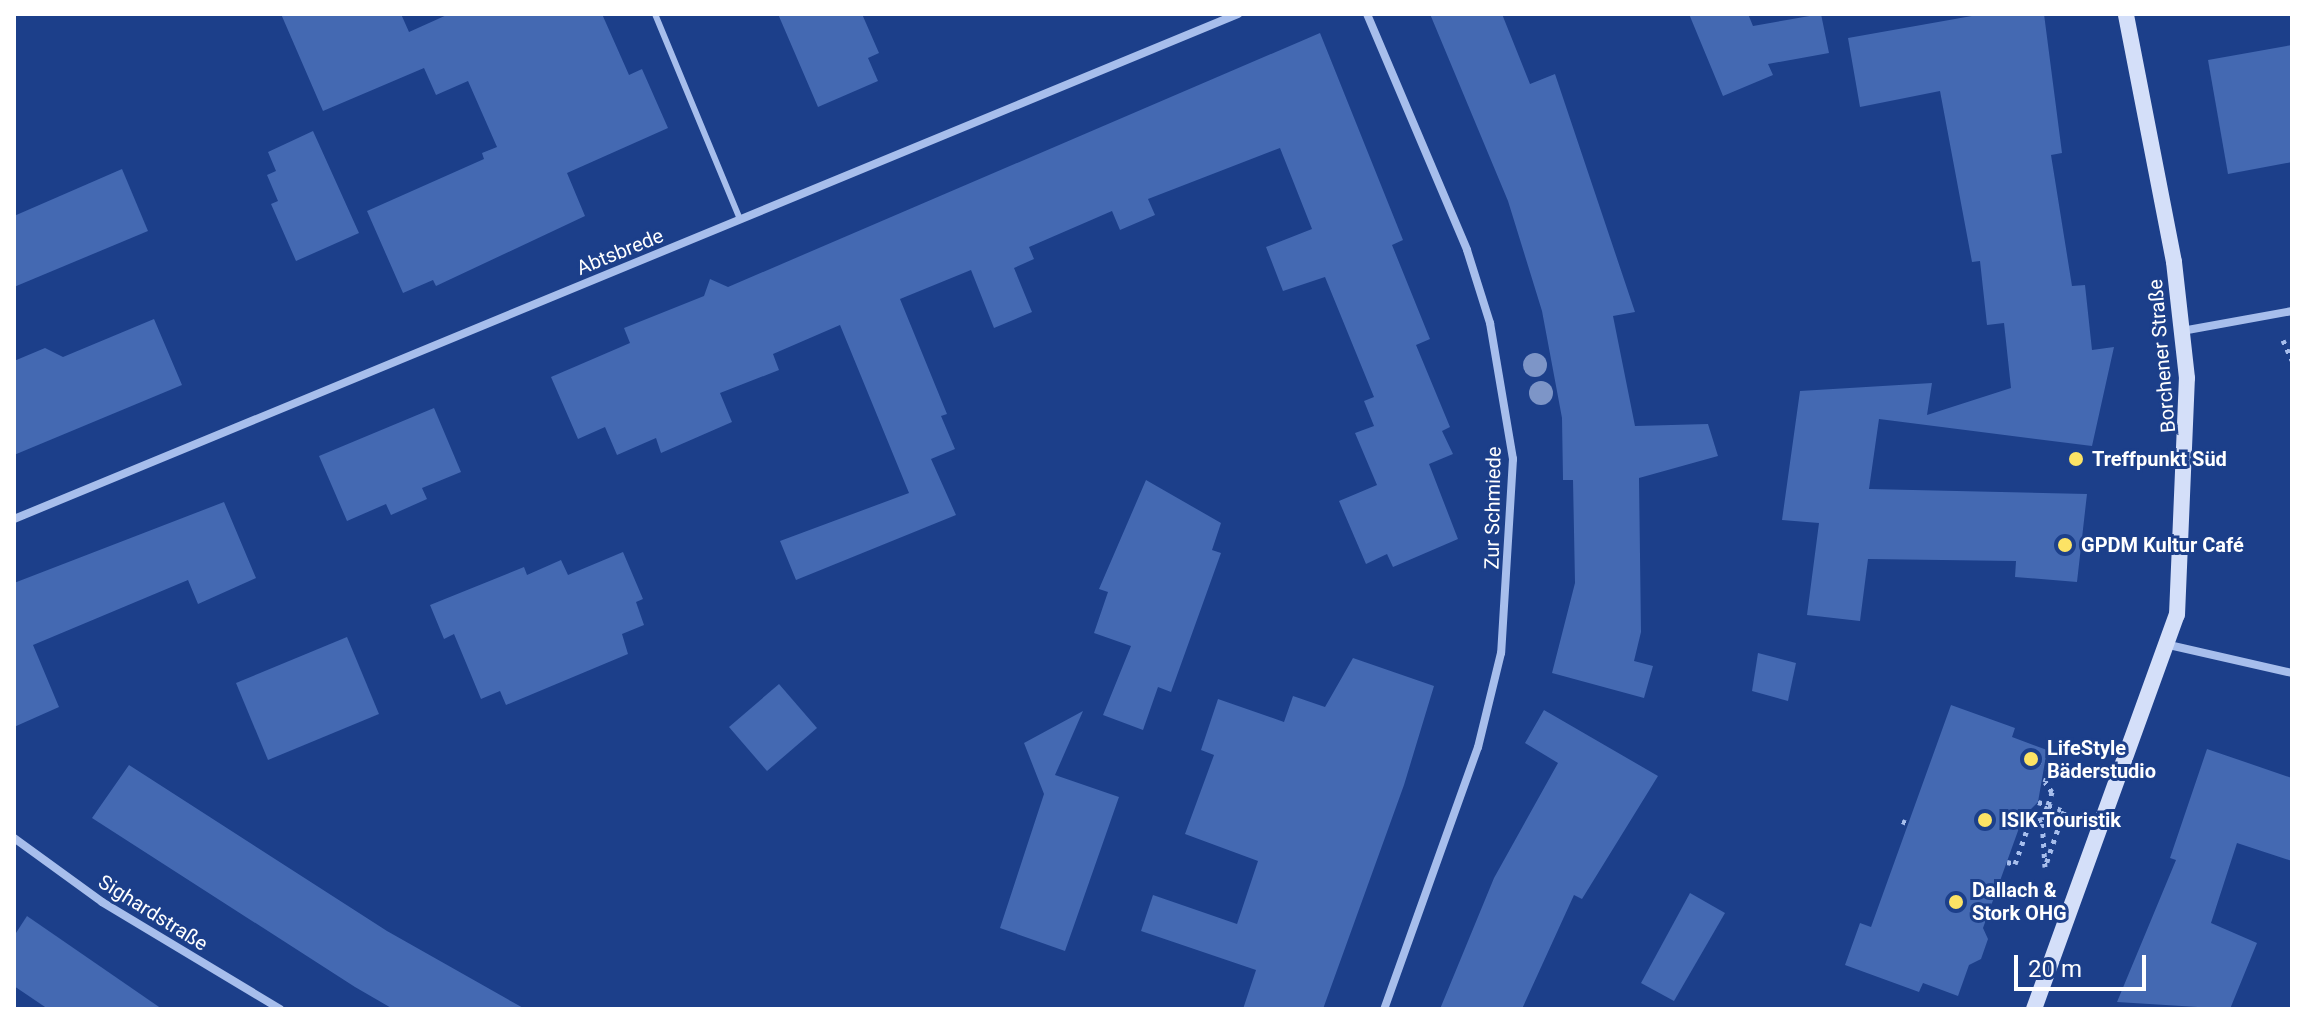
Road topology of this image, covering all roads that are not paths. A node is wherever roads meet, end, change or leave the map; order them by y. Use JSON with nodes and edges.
{"nodes":[{"id":1,"x":655,"y":14,"type":"edge"},
{"id":2,"x":1238,"y":14,"type":"edge"},
{"id":3,"x":1367,"y":14,"type":"edge"},
{"id":4,"x":2126,"y":14,"type":"edge"},
{"id":5,"x":740,"y":219,"type":"junction"},
{"id":6,"x":2292,"y":311,"type":"edge"},
{"id":7,"x":2182,"y":331,"type":"junction"},
{"id":8,"x":14,"y":519,"type":"edge"},
{"id":9,"x":2169,"y":645,"type":"junction"},
{"id":10,"x":2292,"y":673,"type":"edge"},
{"id":11,"x":14,"y":838,"type":"edge"},
{"id":12,"x":280,"y":1009,"type":"edge"},
{"id":13,"x":1384,"y":1009,"type":"edge"},
{"id":14,"x":2034,"y":1009,"type":"edge"}],
"edges":[{"from":1,"to":5,"type":"lane"},
{"from":2,"to":5,"type":"street","name":"Abtsbrede"},
{"from":3,"to":13,"type":"street","name":"Zur Schmiede"},
{"from":4,"to":7,"type":"main road","name":"Borchener Straße"},
{"from":5,"to":8,"type":"street","name":"Abtsbrede"},
{"from":6,"to":7,"type":"street"},
{"from":7,"to":9,"type":"main road","name":"Borchener Straße"},
{"from":9,"to":10,"type":"street"},
{"from":9,"to":14,"type":"main road","name":"Borchener Straße"},
{"from":11,"to":12,"type":"street","name":"Sighardstraße"}]}
